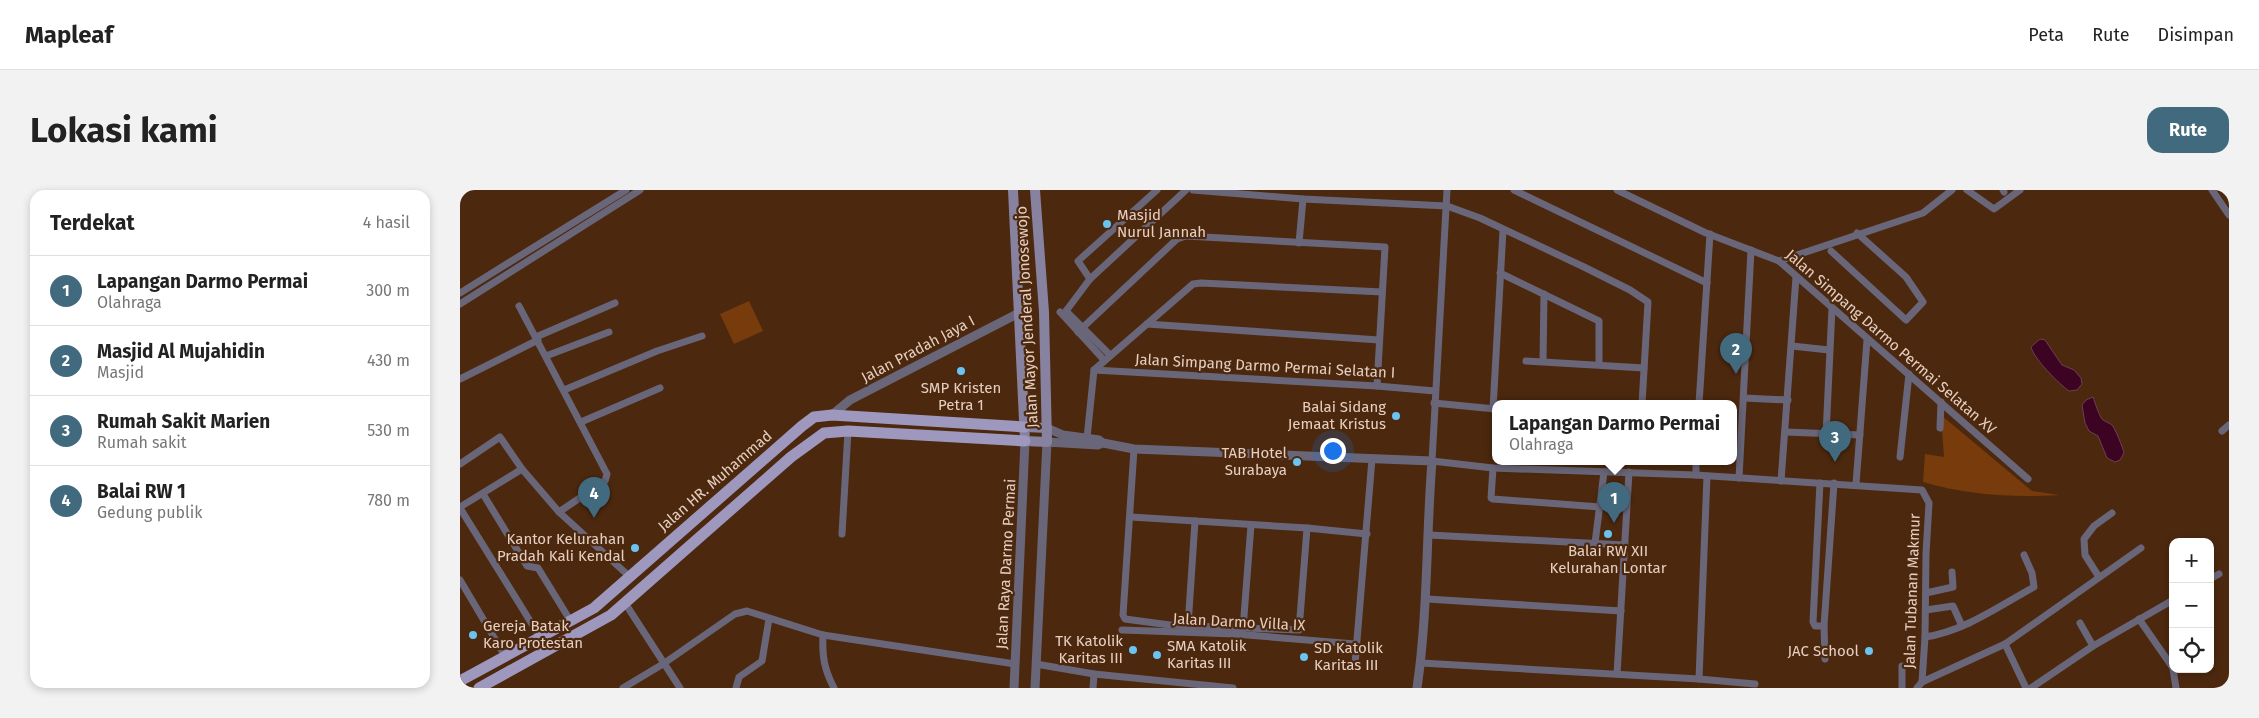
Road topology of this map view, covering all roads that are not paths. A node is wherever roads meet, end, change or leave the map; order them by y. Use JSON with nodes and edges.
{"nodes":[{"id":1,"x":626,"y":190,"type":"edge"},
{"id":2,"x":640,"y":190,"type":"edge"},
{"id":3,"x":1013,"y":190,"type":"edge"},
{"id":4,"x":1035,"y":190,"type":"edge"},
{"id":5,"x":1157,"y":190,"type":"edge"},
{"id":6,"x":1186,"y":190,"type":"edge"},
{"id":7,"x":1193,"y":190,"type":"edge"},
{"id":8,"x":1447,"y":190,"type":"edge"},
{"id":9,"x":1514,"y":190,"type":"edge"},
{"id":10,"x":1617,"y":190,"type":"edge"},
{"id":11,"x":1952,"y":190,"type":"edge"},
{"id":12,"x":1967,"y":190,"type":"edge"},
{"id":13,"x":2020,"y":190,"type":"edge"},
{"id":14,"x":2212,"y":190,"type":"edge"},
{"id":15,"x":1176,"y":193,"type":"edge"},
{"id":16,"x":1303,"y":199,"type":"junction"},
{"id":17,"x":1450,"y":207,"type":"junction"},
{"id":18,"x":2228,"y":211,"type":"edge"},
{"id":19,"x":1503,"y":230,"type":"junction"},
{"id":20,"x":1857,"y":233,"type":"junction"},
{"id":21,"x":1710,"y":234,"type":"junction"},
{"id":22,"x":1299,"y":243,"type":"junction"},
{"id":23,"x":1751,"y":250,"type":"junction"},
{"id":24,"x":1831,"y":251,"type":"dead end"},
{"id":25,"x":1779,"y":261,"type":"junction"},
{"id":26,"x":1500,"y":273,"type":"junction"},
{"id":27,"x":1796,"y":276,"type":"junction"},
{"id":28,"x":1090,"y":279,"type":"junction"},
{"id":29,"x":1707,"y":283,"type":"junction"},
{"id":30,"x":1382,"y":292,"type":"junction"},
{"id":31,"x":460,"y":293,"type":"edge"},
{"id":32,"x":1544,"y":294,"type":"junction"},
{"id":33,"x":615,"y":303,"type":"dead end"},
{"id":34,"x":460,"y":304,"type":"edge"},
{"id":35,"x":519,"y":306,"type":"dead end"},
{"id":36,"x":1832,"y":308,"type":"junction"},
{"id":37,"x":1063,"y":311,"type":"junction"},
{"id":38,"x":1044,"y":312,"type":"junction"},
{"id":39,"x":1019,"y":313,"type":"junction"},
{"id":40,"x":1147,"y":324,"type":"junction"},
{"id":41,"x":1081,"y":330,"type":"junction"},
{"id":42,"x":609,"y":332,"type":"dead end"},
{"id":43,"x":702,"y":336,"type":"dead end"},
{"id":44,"x":537,"y":338,"type":"junction"},
{"id":45,"x":1379,"y":340,"type":"junction"},
{"id":46,"x":1867,"y":340,"type":"junction"},
{"id":47,"x":1792,"y":346,"type":"junction"},
{"id":48,"x":1829,"y":350,"type":"junction"},
{"id":49,"x":1110,"y":355,"type":"junction"},
{"id":50,"x":546,"y":356,"type":"junction"},
{"id":51,"x":1104,"y":360,"type":"junction"},
{"id":52,"x":1526,"y":361,"type":"dead end"},
{"id":53,"x":1543,"y":361,"type":"junction"},
{"id":54,"x":1599,"y":364,"type":"junction"},
{"id":55,"x":1644,"y":368,"type":"junction"},
{"id":56,"x":1094,"y":370,"type":"junction"},
{"id":57,"x":1909,"y":374,"type":"junction"},
{"id":58,"x":460,"y":379,"type":"edge"},
{"id":59,"x":1377,"y":386,"type":"junction"},
{"id":60,"x":660,"y":388,"type":"dead end"},
{"id":61,"x":564,"y":390,"type":"junction"},
{"id":62,"x":1435,"y":391,"type":"junction"},
{"id":63,"x":1744,"y":398,"type":"junction"},
{"id":64,"x":1494,"y":400,"type":"edge"},
{"id":65,"x":1642,"y":400,"type":"edge"},
{"id":66,"x":1699,"y":400,"type":"edge"},
{"id":67,"x":1788,"y":400,"type":"junction"},
{"id":68,"x":1941,"y":402,"type":"junction"},
{"id":69,"x":1434,"y":403,"type":"junction"},
{"id":70,"x":1492,"y":409,"type":"edge"},
{"id":71,"x":832,"y":415,"type":"junction"},
{"id":72,"x":581,"y":422,"type":"junction"},
{"id":73,"x":2229,"y":425,"type":"edge"},
{"id":74,"x":1025,"y":427,"type":"junction"},
{"id":75,"x":1048,"y":428,"type":"junction"},
{"id":76,"x":1940,"y":428,"type":"dead end"},
{"id":77,"x":848,"y":431,"type":"junction"},
{"id":78,"x":2222,"y":431,"type":"dead end"},
{"id":79,"x":1786,"y":432,"type":"junction"},
{"id":80,"x":1826,"y":435,"type":"junction"},
{"id":81,"x":1860,"y":435,"type":"junction"},
{"id":82,"x":1087,"y":438,"type":"junction"},
{"id":83,"x":1025,"y":441,"type":"junction"},
{"id":84,"x":1047,"y":442,"type":"junction"},
{"id":85,"x":1102,"y":443,"type":"junction"},
{"id":86,"x":1134,"y":449,"type":"junction"},
{"id":87,"x":1900,"y":457,"type":"dead end"},
{"id":88,"x":1372,"y":459,"type":"junction"},
{"id":89,"x":1432,"y":461,"type":"junction"},
{"id":90,"x":460,"y":464,"type":"edge"},
{"id":91,"x":1696,"y":465,"type":"edge"},
{"id":92,"x":522,"y":468,"type":"junction"},
{"id":93,"x":1493,"y":468,"type":"junction"},
{"id":94,"x":1604,"y":472,"type":"junction"},
{"id":95,"x":1628,"y":472,"type":"junction"},
{"id":96,"x":1696,"y":475,"type":"junction"},
{"id":97,"x":1706,"y":476,"type":"junction"},
{"id":98,"x":1739,"y":478,"type":"junction"},
{"id":99,"x":2028,"y":479,"type":"dead end"},
{"id":100,"x":1781,"y":480,"type":"junction"},
{"id":101,"x":1820,"y":483,"type":"junction"},
{"id":102,"x":1834,"y":483,"type":"junction"},
{"id":103,"x":1856,"y":484,"type":"junction"},
{"id":104,"x":483,"y":494,"type":"junction"},
{"id":105,"x":460,"y":507,"type":"edge"},
{"id":106,"x":1600,"y":507,"type":"junction"},
{"id":107,"x":559,"y":512,"type":"junction"},
{"id":108,"x":2112,"y":513,"type":"dead end"},
{"id":109,"x":1131,"y":517,"type":"junction"},
{"id":110,"x":1195,"y":521,"type":"junction"},
{"id":111,"x":1250,"y":525,"type":"junction"},
{"id":112,"x":1306,"y":528,"type":"junction"},
{"id":113,"x":842,"y":534,"type":"dead end"},
{"id":114,"x":1367,"y":534,"type":"junction"},
{"id":115,"x":1429,"y":535,"type":"junction"},
{"id":116,"x":1595,"y":543,"type":"junction"},
{"id":117,"x":1624,"y":545,"type":"junction"},
{"id":118,"x":2141,"y":548,"type":"dead end"},
{"id":119,"x":654,"y":555,"type":"junction"},
{"id":120,"x":2024,"y":555,"type":"dead end"},
{"id":121,"x":665,"y":568,"type":"junction"},
{"id":122,"x":1952,"y":572,"type":"dead end"},
{"id":123,"x":1815,"y":574,"type":"junction"},
{"id":124,"x":1828,"y":574,"type":"junction"},
{"id":125,"x":2219,"y":574,"type":"dead end"},
{"id":126,"x":630,"y":577,"type":"junction"},
{"id":127,"x":2099,"y":577,"type":"junction"},
{"id":128,"x":2214,"y":577,"type":"edge"},
{"id":129,"x":460,"y":580,"type":"edge"},
{"id":130,"x":1926,"y":592,"type":"junction"},
{"id":131,"x":1427,"y":599,"type":"junction"},
{"id":132,"x":2169,"y":602,"type":"edge"},
{"id":133,"x":625,"y":603,"type":"junction"},
{"id":134,"x":1814,"y":608,"type":"junction"},
{"id":135,"x":1826,"y":609,"type":"junction"},
{"id":136,"x":1621,"y":610,"type":"junction"},
{"id":137,"x":1926,"y":610,"type":"junction"},
{"id":138,"x":769,"y":619,"type":"junction"},
{"id":139,"x":2139,"y":619,"type":"junction"},
{"id":140,"x":570,"y":620,"type":"junction"},
{"id":141,"x":2080,"y":623,"type":"dead end"},
{"id":142,"x":1188,"y":626,"type":"junction"},
{"id":143,"x":1824,"y":626,"type":"junction"},
{"id":144,"x":1962,"y":626,"type":"junction"},
{"id":145,"x":1243,"y":629,"type":"junction"},
{"id":146,"x":1122,"y":630,"type":"dead end"},
{"id":147,"x":823,"y":635,"type":"junction"},
{"id":148,"x":540,"y":637,"type":"junction"},
{"id":149,"x":1926,"y":637,"type":"junction"},
{"id":150,"x":1355,"y":644,"type":"junction"},
{"id":151,"x":2005,"y":644,"type":"junction"},
{"id":152,"x":2093,"y":646,"type":"junction"},
{"id":153,"x":505,"y":656,"type":"junction"},
{"id":154,"x":1825,"y":659,"type":"dead end"},
{"id":155,"x":1421,"y":663,"type":"junction"},
{"id":156,"x":2169,"y":663,"type":"edge"},
{"id":157,"x":663,"y":664,"type":"junction"},
{"id":158,"x":1015,"y":664,"type":"junction"},
{"id":159,"x":1036,"y":664,"type":"junction"},
{"id":160,"x":1355,"y":664,"type":"dead end"},
{"id":161,"x":1902,"y":666,"type":"dead end"},
{"id":162,"x":2174,"y":673,"type":"edge"},
{"id":163,"x":1094,"y":674,"type":"junction"},
{"id":164,"x":1617,"y":674,"type":"junction"},
{"id":165,"x":1699,"y":679,"type":"junction"},
{"id":166,"x":460,"y":681,"type":"edge"},
{"id":167,"x":1755,"y":684,"type":"dead end"},
{"id":168,"x":1919,"y":685,"type":"edge"},
{"id":169,"x":479,"y":688,"type":"edge"},
{"id":170,"x":623,"y":688,"type":"edge"},
{"id":171,"x":680,"y":688,"type":"edge"},
{"id":172,"x":736,"y":688,"type":"edge"},
{"id":173,"x":834,"y":688,"type":"edge"},
{"id":174,"x":1014,"y":688,"type":"edge"},
{"id":175,"x":1035,"y":688,"type":"edge"},
{"id":176,"x":1093,"y":688,"type":"edge"},
{"id":177,"x":1233,"y":688,"type":"edge"},
{"id":178,"x":1417,"y":688,"type":"edge"},
{"id":179,"x":1902,"y":688,"type":"edge"},
{"id":180,"x":2026,"y":688,"type":"edge"},
{"id":181,"x":2031,"y":688,"type":"edge"},
{"id":182,"x":2176,"y":688,"type":"edge"}],
"edges":[{"from":1,"to":31,"type":"street"},
{"from":2,"to":34,"type":"street"},
{"from":3,"to":39,"type":"main road","name":"Jalan Mayor Jenderal Jonosewojo"},
{"from":4,"to":38,"type":"main road","name":"Jalan Mayor Jenderal Jonosewojo"},
{"from":5,"to":28,"type":"street"},
{"from":6,"to":15,"type":"street"},
{"from":7,"to":16,"type":"street"},
{"from":8,"to":17,"type":"street"},
{"from":9,"to":29,"type":"street"},
{"from":10,"to":21,"type":"street","name":"Jalan Simpang Darmo Permai Selatan XV"},
{"from":11,"to":20,"type":"street"},
{"from":12,"to":13,"type":"street"},
{"from":14,"to":18,"type":"street"},
{"from":15,"to":28,"type":"street"},
{"from":16,"to":17,"type":"street"},
{"from":16,"to":22,"type":"street"},
{"from":17,"to":19,"type":"street"},
{"from":17,"to":62,"type":"street"},
{"from":19,"to":26,"type":"street"},
{"from":19,"to":55,"type":"street"},
{"from":20,"to":24,"type":"street"},
{"from":20,"to":25,"type":"street"},
{"from":21,"to":23,"type":"street","name":"Jalan Simpang Darmo Permai Selatan XV"},
{"from":21,"to":29,"type":"street"},
{"from":22,"to":30,"type":"street"},
{"from":22,"to":41,"type":"street"},
{"from":23,"to":25,"type":"street","name":"Jalan Simpang Darmo Permai Selatan XV"},
{"from":23,"to":63,"type":"street"},
{"from":25,"to":27,"type":"street","name":"Jalan Simpang Darmo Permai Selatan XV"},
{"from":26,"to":32,"type":"street"},
{"from":26,"to":64,"type":"street"},
{"from":27,"to":36,"type":"street","name":"Jalan Simpang Darmo Permai Selatan XV"},
{"from":27,"to":47,"type":"street"},
{"from":28,"to":37,"type":"street"},
{"from":29,"to":66,"type":"street"},
{"from":30,"to":40,"type":"street"},
{"from":30,"to":45,"type":"street"},
{"from":32,"to":53,"type":"street"},
{"from":32,"to":54,"type":"street"},
{"from":33,"to":44,"type":"street"},
{"from":35,"to":44,"type":"street"},
{"from":36,"to":46,"type":"street","name":"Jalan Simpang Darmo Permai Selatan XV"},
{"from":36,"to":48,"type":"street"},
{"from":37,"to":38,"type":"street"},
{"from":37,"to":41,"type":"street"},
{"from":38,"to":75,"type":"main road","name":"Jalan Mayor Jenderal Jonosewojo"},
{"from":39,"to":71,"type":"street","name":"Jalan Pradah Jaya I"},
{"from":39,"to":74,"type":"main road","name":"Jalan Mayor Jenderal Jonosewojo"},
{"from":40,"to":45,"type":"street"},
{"from":40,"to":49,"type":"street"},
{"from":41,"to":49,"type":"street"},
{"from":41,"to":51,"type":"street"},
{"from":42,"to":50,"type":"street"},
{"from":43,"to":61,"type":"street"},
{"from":44,"to":50,"type":"street"},
{"from":44,"to":58,"type":"street"},
{"from":45,"to":59,"type":"street"},
{"from":46,"to":57,"type":"street","name":"Jalan Simpang Darmo Permai Selatan XV"},
{"from":46,"to":81,"type":"street"},
{"from":47,"to":48,"type":"street"},
{"from":47,"to":67,"type":"street"},
{"from":48,"to":80,"type":"street"},
{"from":49,"to":51,"type":"street"},
{"from":50,"to":61,"type":"street"},
{"from":51,"to":56,"type":"street"},
{"from":52,"to":53,"type":"street"},
{"from":53,"to":54,"type":"street"},
{"from":54,"to":55,"type":"street"},
{"from":55,"to":65,"type":"street"},
{"from":56,"to":59,"type":"street","name":"Jalan Simpang Darmo Permai Selatan I"},
{"from":56,"to":82,"type":"street"},
{"from":57,"to":68,"type":"street","name":"Jalan Simpang Darmo Permai Selatan XV"},
{"from":57,"to":87,"type":"street"},
{"from":59,"to":62,"type":"street","name":"Jalan Simpang Darmo Permai Selatan I"},
{"from":60,"to":72,"type":"street"},
{"from":61,"to":72,"type":"street"},
{"from":62,"to":69,"type":"street"},
{"from":63,"to":67,"type":"street"},
{"from":63,"to":98,"type":"street"},
{"from":67,"to":79,"type":"street"},
{"from":68,"to":76,"type":"street"},
{"from":68,"to":99,"type":"street","name":"Jalan Simpang Darmo Permai Selatan XV"},
{"from":69,"to":70,"type":"street"},
{"from":69,"to":89,"type":"street"},
{"from":71,"to":74,"type":"main road","name":"Jalan HR. Muhammad"},
{"from":71,"to":119,"type":"main road","name":"Jalan HR. Muhammad"},
{"from":72,"to":107,"type":"street"},
{"from":73,"to":78,"type":"street"},
{"from":74,"to":75,"type":"main road"},
{"from":74,"to":83,"type":"main road","name":"Jalan Mayor Jenderal Jonosewojo"},
{"from":75,"to":82,"type":"street"},
{"from":75,"to":84,"type":"main road","name":"Jalan Mayor Jenderal Jonosewojo"},
{"from":77,"to":83,"type":"main road"},
{"from":77,"to":113,"type":"street"},
{"from":77,"to":121,"type":"main road"},
{"from":79,"to":80,"type":"street"},
{"from":79,"to":100,"type":"street"},
{"from":80,"to":81,"type":"street"},
{"from":81,"to":103,"type":"street"},
{"from":82,"to":85,"type":"street"},
{"from":83,"to":84,"type":"main road"},
{"from":83,"to":158,"type":"street","name":"Jalan Raya Darmo Permai"},
{"from":84,"to":85,"type":"street"},
{"from":84,"to":159,"type":"street"},
{"from":85,"to":86,"type":"street"},
{"from":86,"to":88,"type":"street"},
{"from":86,"to":109,"type":"street"},
{"from":88,"to":89,"type":"street"},
{"from":88,"to":114,"type":"street"},
{"from":89,"to":93,"type":"street"},
{"from":89,"to":115,"type":"street"},
{"from":90,"to":92,"type":"street"},
{"from":91,"to":96,"type":"street"},
{"from":92,"to":104,"type":"street"},
{"from":92,"to":107,"type":"street"},
{"from":93,"to":94,"type":"street"},
{"from":93,"to":106,"type":"street"},
{"from":94,"to":95,"type":"street"},
{"from":94,"to":106,"type":"street"},
{"from":95,"to":96,"type":"street"},
{"from":95,"to":117,"type":"street"},
{"from":96,"to":97,"type":"street"},
{"from":97,"to":98,"type":"street"},
{"from":97,"to":165,"type":"street"},
{"from":98,"to":100,"type":"street"},
{"from":100,"to":101,"type":"street"},
{"from":101,"to":102,"type":"street"},
{"from":101,"to":123,"type":"street"},
{"from":102,"to":103,"type":"street"},
{"from":102,"to":124,"type":"street"},
{"from":103,"to":130,"type":"street","name":"Jalan Tubanan Makmur"},
{"from":104,"to":105,"type":"street"},
{"from":104,"to":140,"type":"street"},
{"from":105,"to":148,"type":"street"},
{"from":106,"to":116,"type":"street"},
{"from":107,"to":126,"type":"street"},
{"from":108,"to":127,"type":"street"},
{"from":109,"to":110,"type":"street"},
{"from":109,"to":142,"type":"street"},
{"from":110,"to":111,"type":"street"},
{"from":110,"to":142,"type":"street"},
{"from":111,"to":112,"type":"street"},
{"from":111,"to":145,"type":"street"},
{"from":112,"to":114,"type":"street"},
{"from":112,"to":145,"type":"street"},
{"from":114,"to":150,"type":"street"},
{"from":115,"to":116,"type":"street"},
{"from":115,"to":131,"type":"street"},
{"from":116,"to":117,"type":"street"},
{"from":117,"to":136,"type":"street"},
{"from":118,"to":127,"type":"street"},
{"from":119,"to":121,"type":"main road"},
{"from":119,"to":126,"type":"main road","name":"Jalan HR. Muhammad"},
{"from":120,"to":144,"type":"street"},
{"from":121,"to":133,"type":"main road"},
{"from":122,"to":130,"type":"street"},
{"from":123,"to":124,"type":"street"},
{"from":123,"to":134,"type":"street"},
{"from":124,"to":135,"type":"street"},
{"from":125,"to":128,"type":"street"},
{"from":126,"to":140,"type":"main road","name":"Jalan HR. Muhammad"},
{"from":127,"to":151,"type":"street"},
{"from":129,"to":153,"type":"street"},
{"from":130,"to":137,"type":"street","name":"Jalan Tubanan Makmur"},
{"from":131,"to":136,"type":"street"},
{"from":131,"to":155,"type":"street"},
{"from":132,"to":139,"type":"street"},
{"from":133,"to":157,"type":"street"},
{"from":133,"to":169,"type":"main road"},
{"from":134,"to":135,"type":"street"},
{"from":134,"to":143,"type":"street"},
{"from":135,"to":143,"type":"street"},
{"from":136,"to":164,"type":"street"},
{"from":137,"to":144,"type":"street"},
{"from":137,"to":149,"type":"street","name":"Jalan Tubanan Makmur"},
{"from":138,"to":147,"type":"street"},
{"from":138,"to":157,"type":"street"},
{"from":138,"to":172,"type":"street"},
{"from":139,"to":152,"type":"street"},
{"from":139,"to":156,"type":"street"},
{"from":140,"to":148,"type":"main road","name":"Jalan HR. Muhammad"},
{"from":141,"to":152,"type":"street"},
{"from":142,"to":145,"type":"street"},
{"from":143,"to":154,"type":"street"},
{"from":144,"to":149,"type":"street"},
{"from":146,"to":150,"type":"street","name":"Jalan Darmo Villa IX"},
{"from":147,"to":158,"type":"street"},
{"from":147,"to":173,"type":"street"},
{"from":148,"to":153,"type":"main road","name":"Jalan HR. Muhammad"},
{"from":149,"to":168,"type":"street","name":"Jalan Tubanan Makmur"},
{"from":150,"to":160,"type":"street"},
{"from":151,"to":168,"type":"street"},
{"from":151,"to":180,"type":"street"},
{"from":152,"to":181,"type":"street"},
{"from":153,"to":166,"type":"main road","name":"Jalan HR. Muhammad"},
{"from":155,"to":164,"type":"street"},
{"from":155,"to":178,"type":"street"},
{"from":157,"to":170,"type":"street"},
{"from":157,"to":171,"type":"street"},
{"from":158,"to":174,"type":"street","name":"Jalan Raya Darmo Permai"},
{"from":159,"to":163,"type":"street"},
{"from":159,"to":175,"type":"street"},
{"from":161,"to":179,"type":"street"},
{"from":162,"to":182,"type":"street"},
{"from":163,"to":176,"type":"street"},
{"from":163,"to":177,"type":"street"},
{"from":164,"to":165,"type":"street"},
{"from":165,"to":167,"type":"street"}]}
